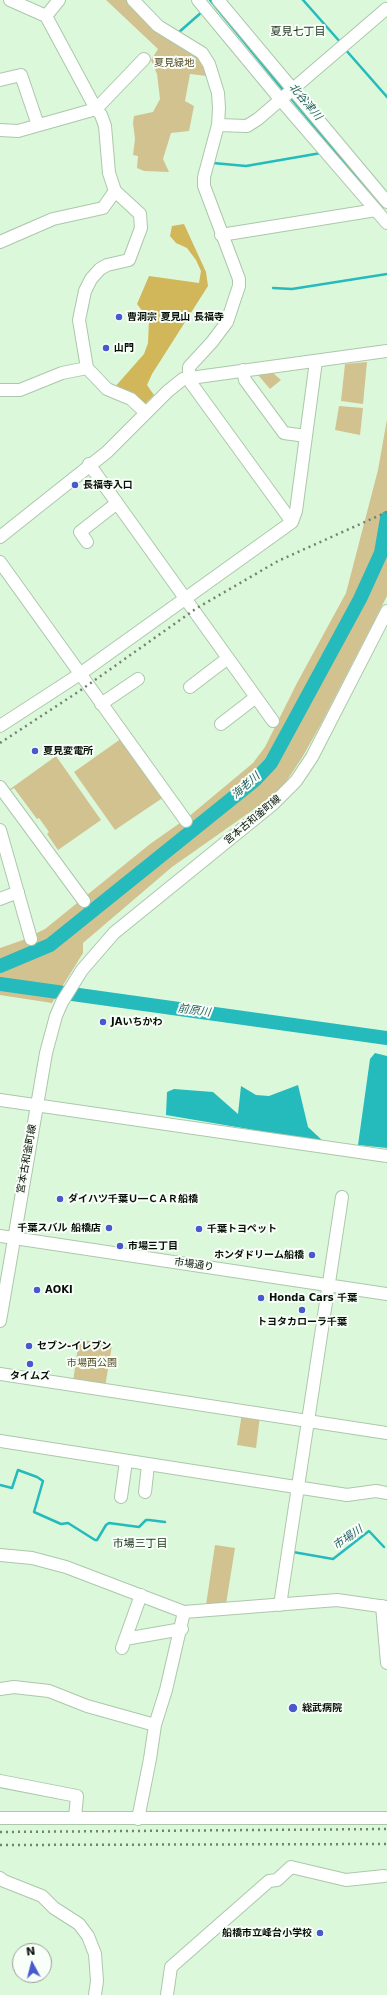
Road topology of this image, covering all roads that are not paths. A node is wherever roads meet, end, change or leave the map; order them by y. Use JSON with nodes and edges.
{"nodes":[{"id":1,"x":10,"y":0,"type":"edge"},
{"id":2,"x":59,"y":0,"type":"edge"},
{"id":3,"x":133,"y":0,"type":"edge"},
{"id":4,"x":198,"y":0,"type":"edge"},
{"id":5,"x":218,"y":0,"type":"edge"},
{"id":6,"x":384,"y":7,"type":"edge"},
{"id":7,"x":46,"y":16,"type":"junction"},
{"id":8,"x":144,"y":59,"type":"dead end"},
{"id":9,"x":0,"y":80,"type":"edge"},
{"id":10,"x":285,"y":94,"type":"junction"},
{"id":11,"x":96,"y":109,"type":"junction"},
{"id":12,"x":38,"y":125,"type":"junction"},
{"id":13,"x":218,"y":125,"type":"junction"},
{"id":14,"x":0,"y":130,"type":"edge"},
{"id":15,"x":115,"y":191,"type":"junction"},
{"id":16,"x":387,"y":202,"type":"edge"},
{"id":17,"x":376,"y":210,"type":"junction"},
{"id":18,"x":387,"y":223,"type":"edge"},
{"id":19,"x":221,"y":235,"type":"junction"},
{"id":20,"x":0,"y":242,"type":"edge"},
{"id":21,"x":387,"y":351,"type":"edge"},
{"id":22,"x":316,"y":361,"type":"junction"},
{"id":23,"x":87,"y":368,"type":"junction"},
{"id":24,"x":244,"y":370,"type":"junction"},
{"id":25,"x":189,"y":378,"type":"junction"},
{"id":26,"x":0,"y":390,"type":"edge"},
{"id":27,"x":146,"y":413,"type":"junction"},
{"id":28,"x":306,"y":436,"type":"junction"},
{"id":29,"x":89,"y":464,"type":"junction"},
{"id":30,"x":117,"y":503,"type":"junction"},
{"id":31,"x":292,"y":522,"type":"junction"},
{"id":32,"x":0,"y":537,"type":"edge"},
{"id":33,"x":87,"y":542,"type":"dead end"},
{"id":34,"x":0,"y":562,"type":"edge"},
{"id":35,"x":185,"y":599,"type":"junction"},
{"id":36,"x":387,"y":611,"type":"edge"},
{"id":37,"x":228,"y":658,"type":"junction"},
{"id":38,"x":80,"y":674,"type":"junction"},
{"id":39,"x":138,"y":679,"type":"dead end"},
{"id":40,"x":190,"y":687,"type":"dead end"},
{"id":41,"x":256,"y":697,"type":"junction"},
{"id":42,"x":101,"y":704,"type":"junction"},
{"id":43,"x":273,"y":721,"type":"dead end"},
{"id":44,"x":221,"y":724,"type":"dead end"},
{"id":45,"x":0,"y":726,"type":"edge"},
{"id":46,"x":0,"y":787,"type":"edge"},
{"id":47,"x":186,"y":822,"type":"dead end"},
{"id":48,"x":0,"y":830,"type":"edge"},
{"id":49,"x":18,"y":892,"type":"junction"},
{"id":50,"x":0,"y":899,"type":"edge"},
{"id":51,"x":84,"y":901,"type":"dead end"},
{"id":52,"x":31,"y":939,"type":"dead end"},
{"id":53,"x":0,"y":1100,"type":"edge"},
{"id":54,"x":36,"y":1106,"type":"junction"},
{"id":55,"x":387,"y":1156,"type":"edge"},
{"id":56,"x":342,"y":1198,"type":"dead end"},
{"id":57,"x":0,"y":1236,"type":"edge"},
{"id":58,"x":14,"y":1238,"type":"junction"},
{"id":59,"x":328,"y":1285,"type":"junction"},
{"id":60,"x":387,"y":1294,"type":"edge"},
{"id":61,"x":0,"y":1321,"type":"edge"},
{"id":62,"x":0,"y":1374,"type":"edge"},
{"id":63,"x":307,"y":1422,"type":"junction"},
{"id":64,"x":387,"y":1433,"type":"edge"},
{"id":65,"x":0,"y":1441,"type":"edge"},
{"id":66,"x":126,"y":1461,"type":"junction"},
{"id":67,"x":148,"y":1464,"type":"junction"},
{"id":68,"x":298,"y":1487,"type":"junction"},
{"id":69,"x":145,"y":1492,"type":"dead end"},
{"id":70,"x":387,"y":1493,"type":"edge"},
{"id":71,"x":121,"y":1497,"type":"dead end"},
{"id":72,"x":0,"y":1556,"type":"edge"},
{"id":73,"x":141,"y":1595,"type":"junction"},
{"id":74,"x":280,"y":1605,"type":"junction"},
{"id":75,"x":385,"y":1607,"type":"edge"},
{"id":76,"x":184,"y":1612,"type":"junction"},
{"id":77,"x":182,"y":1629,"type":"junction"},
{"id":78,"x":387,"y":1663,"type":"edge"},
{"id":79,"x":0,"y":1689,"type":"edge"},
{"id":80,"x":155,"y":1725,"type":"junction"},
{"id":81,"x":0,"y":1781,"type":"edge"},
{"id":82,"x":0,"y":1818,"type":"edge"},
{"id":83,"x":75,"y":1818,"type":"junction"},
{"id":84,"x":138,"y":1818,"type":"junction"},
{"id":85,"x":387,"y":1818,"type":"edge"},
{"id":86,"x":384,"y":1876,"type":"dead end"},
{"id":87,"x":0,"y":1878,"type":"edge"},
{"id":88,"x":95,"y":1995,"type":"edge"},
{"id":89,"x":167,"y":1995,"type":"edge"}],
"edges":[{"from":1,"to":7,"type":"street"},
{"from":2,"to":7,"type":"street"},
{"from":3,"to":13,"type":"street"},
{"from":4,"to":10,"type":"street"},
{"from":5,"to":10,"type":"street"},
{"from":6,"to":10,"type":"street"},
{"from":7,"to":11,"type":"street"},
{"from":8,"to":11,"type":"street"},
{"from":9,"to":12,"type":"street"},
{"from":10,"to":13,"type":"street"},
{"from":10,"to":16,"type":"street"},
{"from":10,"to":17,"type":"street"},
{"from":11,"to":12,"type":"street"},
{"from":11,"to":15,"type":"street"},
{"from":12,"to":14,"type":"street"},
{"from":13,"to":19,"type":"street"},
{"from":15,"to":20,"type":"street"},
{"from":15,"to":23,"type":"street"},
{"from":17,"to":18,"type":"street"},
{"from":17,"to":19,"type":"street"},
{"from":19,"to":25,"type":"street"},
{"from":21,"to":22,"type":"street"},
{"from":22,"to":24,"type":"street"},
{"from":22,"to":28,"type":"street"},
{"from":23,"to":26,"type":"street"},
{"from":23,"to":27,"type":"street"},
{"from":24,"to":25,"type":"street"},
{"from":24,"to":28,"type":"street"},
{"from":25,"to":27,"type":"street"},
{"from":25,"to":31,"type":"street"},
{"from":27,"to":29,"type":"street"},
{"from":28,"to":31,"type":"street"},
{"from":29,"to":30,"type":"street"},
{"from":29,"to":32,"type":"street"},
{"from":30,"to":33,"type":"street"},
{"from":30,"to":35,"type":"street"},
{"from":31,"to":35,"type":"street"},
{"from":34,"to":38,"type":"street"},
{"from":35,"to":37,"type":"street"},
{"from":35,"to":38,"type":"street"},
{"from":36,"to":54,"type":"street","name":"宮本古和釜町線"},
{"from":37,"to":40,"type":"street"},
{"from":37,"to":41,"type":"street"},
{"from":38,"to":42,"type":"street"},
{"from":38,"to":45,"type":"street"},
{"from":39,"to":42,"type":"street"},
{"from":41,"to":43,"type":"street"},
{"from":41,"to":44,"type":"street"},
{"from":42,"to":47,"type":"street"},
{"from":46,"to":51,"type":"street"},
{"from":48,"to":49,"type":"street"},
{"from":49,"to":50,"type":"street"},
{"from":49,"to":52,"type":"street"},
{"from":53,"to":54,"type":"street"},
{"from":54,"to":55,"type":"street"},
{"from":54,"to":58,"type":"street","name":"宮本古和釜町線"},
{"from":56,"to":59,"type":"street"},
{"from":57,"to":58,"type":"street","name":"市場通り"},
{"from":58,"to":59,"type":"street","name":"市場通り"},
{"from":58,"to":61,"type":"street","name":"宮本古和釜町線"},
{"from":59,"to":60,"type":"street","name":"市場通り"},
{"from":59,"to":63,"type":"street"},
{"from":62,"to":63,"type":"street"},
{"from":63,"to":64,"type":"street"},
{"from":63,"to":68,"type":"street"},
{"from":65,"to":66,"type":"street"},
{"from":66,"to":67,"type":"street"},
{"from":66,"to":71,"type":"street"},
{"from":67,"to":68,"type":"street"},
{"from":67,"to":69,"type":"street"},
{"from":68,"to":70,"type":"street"},
{"from":68,"to":74,"type":"street"},
{"from":72,"to":73,"type":"street"},
{"from":73,"to":76,"type":"street"},
{"from":73,"to":77,"type":"street"},
{"from":74,"to":75,"type":"street"},
{"from":74,"to":76,"type":"street"},
{"from":75,"to":78,"type":"street"},
{"from":76,"to":77,"type":"street"},
{"from":77,"to":80,"type":"street"},
{"from":79,"to":80,"type":"street"},
{"from":80,"to":84,"type":"street"},
{"from":81,"to":83,"type":"street"},
{"from":82,"to":83,"type":"street"},
{"from":83,"to":84,"type":"street"},
{"from":84,"to":85,"type":"street"},
{"from":86,"to":89,"type":"street"},
{"from":87,"to":88,"type":"street"}]}
